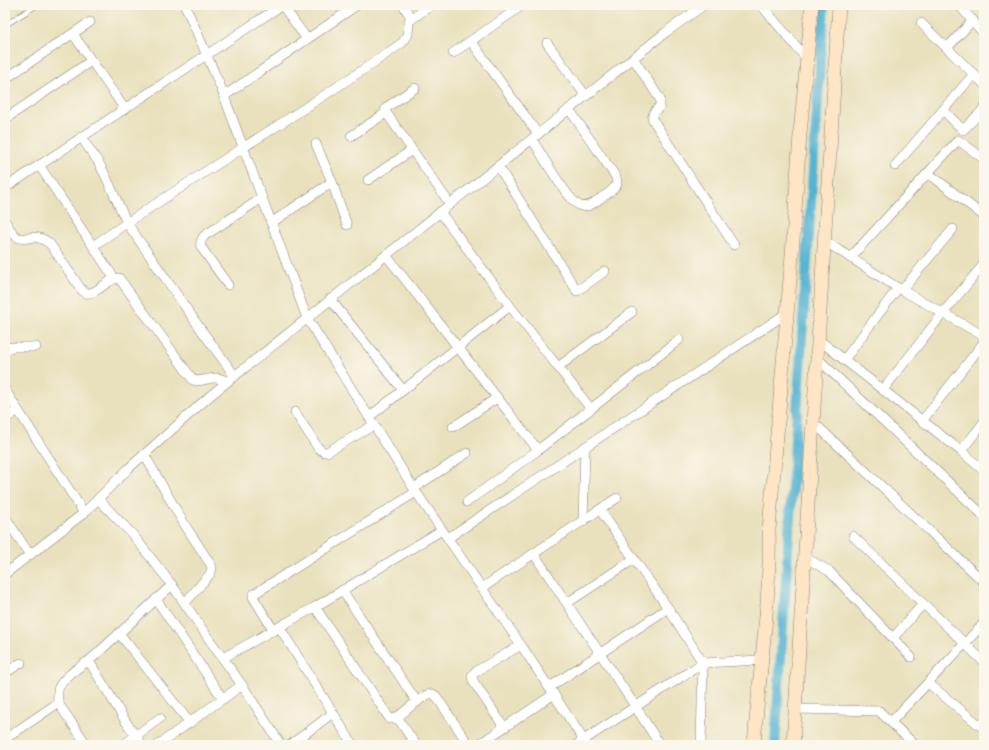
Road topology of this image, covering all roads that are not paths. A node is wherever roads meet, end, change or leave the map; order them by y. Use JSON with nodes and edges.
{"nodes":[{"id":1,"x":37,"y":5,"type":"edge"},
{"id":2,"x":185,"y":5,"type":"edge"},
{"id":3,"x":282,"y":5,"type":"edge"},
{"id":4,"x":357,"y":5,"type":"edge"},
{"id":5,"x":403,"y":5,"type":"edge"},
{"id":6,"x":431,"y":5,"type":"edge"},
{"id":7,"x":523,"y":5,"type":"edge"},
{"id":8,"x":704,"y":5,"type":"edge"},
{"id":9,"x":760,"y":5,"type":"edge"},
{"id":10,"x":812,"y":5,"type":"edge"},
{"id":11,"x":839,"y":5,"type":"edge"},
{"id":12,"x":959,"y":5,"type":"edge"},
{"id":13,"x":412,"y":19,"type":"junction"},
{"id":14,"x":973,"y":20,"type":"junction"},
{"id":15,"x":90,"y":22,"type":"dead end"},
{"id":16,"x":921,"y":23,"type":"dead end"},
{"id":17,"x":5,"y":25,"type":"edge"},
{"id":18,"x":73,"y":34,"type":"junction"},
{"id":19,"x":984,"y":34,"type":"edge"},
{"id":20,"x":308,"y":39,"type":"junction"},
{"id":21,"x":471,"y":41,"type":"junction"},
{"id":22,"x":547,"y":43,"type":"dead end"},
{"id":23,"x":947,"y":48,"type":"junction"},
{"id":24,"x":454,"y":53,"type":"dead end"},
{"id":25,"x":206,"y":54,"type":"junction"},
{"id":26,"x":633,"y":58,"type":"junction"},
{"id":27,"x":807,"y":59,"type":"junction"},
{"id":28,"x":92,"y":61,"type":"junction"},
{"id":29,"x":974,"y":74,"type":"junction"},
{"id":30,"x":5,"y":79,"type":"edge"},
{"id":31,"x":984,"y":84,"type":"edge"},
{"id":32,"x":415,"y":88,"type":"dead end"},
{"id":33,"x":224,"y":96,"type":"junction"},
{"id":34,"x":586,"y":96,"type":"junction"},
{"id":35,"x":124,"y":108,"type":"junction"},
{"id":36,"x":569,"y":109,"type":"junction"},
{"id":37,"x":984,"y":109,"type":"edge"},
{"id":38,"x":943,"y":110,"type":"junction"},
{"id":39,"x":386,"y":113,"type":"junction"},
{"id":40,"x":5,"y":120,"type":"edge"},
{"id":41,"x":350,"y":136,"type":"dead end"},
{"id":42,"x":81,"y":137,"type":"junction"},
{"id":43,"x":535,"y":137,"type":"junction"},
{"id":44,"x":316,"y":144,"type":"dead end"},
{"id":45,"x":243,"y":147,"type":"junction"},
{"id":46,"x":412,"y":150,"type":"junction"},
{"id":47,"x":984,"y":159,"type":"edge"},
{"id":48,"x":39,"y":165,"type":"junction"},
{"id":49,"x":498,"y":166,"type":"junction"},
{"id":50,"x":895,"y":166,"type":"dead end"},
{"id":51,"x":928,"y":173,"type":"junction"},
{"id":52,"x":368,"y":180,"type":"dead end"},
{"id":53,"x":332,"y":182,"type":"junction"},
{"id":54,"x":5,"y":188,"type":"edge"},
{"id":55,"x":262,"y":198,"type":"junction"},
{"id":56,"x":450,"y":204,"type":"junction"},
{"id":57,"x":440,"y":212,"type":"junction"},
{"id":58,"x":984,"y":216,"type":"edge"},
{"id":59,"x":5,"y":221,"type":"edge"},
{"id":60,"x":127,"y":223,"type":"junction"},
{"id":61,"x":271,"y":223,"type":"junction"},
{"id":62,"x":347,"y":225,"type":"dead end"},
{"id":63,"x":953,"y":229,"type":"dead end"},
{"id":64,"x":826,"y":242,"type":"junction"},
{"id":65,"x":734,"y":245,"type":"dead end"},
{"id":66,"x":92,"y":246,"type":"junction"},
{"id":67,"x":386,"y":255,"type":"junction"},
{"id":68,"x":850,"y":258,"type":"junction"},
{"id":69,"x":984,"y":264,"type":"edge"},
{"id":70,"x":605,"y":270,"type":"dead end"},
{"id":71,"x":114,"y":278,"type":"junction"},
{"id":72,"x":228,"y":285,"type":"dead end"},
{"id":73,"x":900,"y":289,"type":"junction"},
{"id":74,"x":330,"y":299,"type":"junction"},
{"id":75,"x":510,"y":306,"type":"junction"},
{"id":76,"x":632,"y":312,"type":"dead end"},
{"id":77,"x":787,"y":313,"type":"junction"},
{"id":78,"x":943,"y":313,"type":"junction"},
{"id":79,"x":307,"y":318,"type":"junction"},
{"id":80,"x":984,"y":336,"type":"edge"},
{"id":81,"x":679,"y":340,"type":"dead end"},
{"id":82,"x":819,"y":340,"type":"junction"},
{"id":83,"x":984,"y":342,"type":"edge"},
{"id":84,"x":36,"y":347,"type":"dead end"},
{"id":85,"x":458,"y":347,"type":"junction"},
{"id":86,"x":5,"y":351,"type":"edge"},
{"id":87,"x":818,"y":359,"type":"junction"},
{"id":88,"x":844,"y":360,"type":"junction"},
{"id":89,"x":558,"y":367,"type":"junction"},
{"id":90,"x":231,"y":379,"type":"junction"},
{"id":91,"x":5,"y":390,"type":"edge"},
{"id":92,"x":403,"y":390,"type":"junction"},
{"id":93,"x":882,"y":390,"type":"junction"},
{"id":94,"x":497,"y":398,"type":"junction"},
{"id":95,"x":591,"y":409,"type":"junction"},
{"id":96,"x":18,"y":410,"type":"junction"},
{"id":97,"x":295,"y":412,"type":"dead end"},
{"id":98,"x":5,"y":420,"type":"edge"},
{"id":99,"x":371,"y":421,"type":"junction"},
{"id":100,"x":922,"y":421,"type":"junction"},
{"id":101,"x":813,"y":422,"type":"junction"},
{"id":102,"x":984,"y":422,"type":"edge"},
{"id":103,"x":452,"y":427,"type":"dead end"},
{"id":104,"x":585,"y":447,"type":"junction"},
{"id":105,"x":538,"y":450,"type":"junction"},
{"id":106,"x":961,"y":451,"type":"junction"},
{"id":107,"x":467,"y":453,"type":"dead end"},
{"id":108,"x":144,"y":454,"type":"junction"},
{"id":109,"x":984,"y":471,"type":"edge"},
{"id":110,"x":415,"y":490,"type":"junction"},
{"id":111,"x":617,"y":498,"type":"dead end"},
{"id":112,"x":98,"y":499,"type":"junction"},
{"id":113,"x":467,"y":502,"type":"dead end"},
{"id":114,"x":600,"y":510,"type":"junction"},
{"id":115,"x":982,"y":511,"type":"edge"},
{"id":116,"x":84,"y":513,"type":"junction"},
{"id":117,"x":5,"y":517,"type":"edge"},
{"id":118,"x":583,"y":522,"type":"junction"},
{"id":119,"x":442,"y":530,"type":"junction"},
{"id":120,"x":853,"y":536,"type":"dead end"},
{"id":121,"x":448,"y":538,"type":"junction"},
{"id":122,"x":534,"y":554,"type":"junction"},
{"id":123,"x":30,"y":555,"type":"junction"},
{"id":124,"x":804,"y":557,"type":"junction"},
{"id":125,"x":634,"y":559,"type":"junction"},
{"id":126,"x":5,"y":574,"type":"edge"},
{"id":127,"x":984,"y":582,"type":"edge"},
{"id":128,"x":172,"y":585,"type":"junction"},
{"id":129,"x":482,"y":588,"type":"junction"},
{"id":130,"x":342,"y":590,"type":"junction"},
{"id":131,"x":156,"y":599,"type":"junction"},
{"id":132,"x":186,"y":603,"type":"junction"},
{"id":133,"x":567,"y":604,"type":"junction"},
{"id":134,"x":923,"y":604,"type":"junction"},
{"id":135,"x":315,"y":607,"type":"junction"},
{"id":136,"x":668,"y":608,"type":"junction"},
{"id":137,"x":984,"y":623,"type":"edge"},
{"id":138,"x":277,"y":629,"type":"junction"},
{"id":139,"x":119,"y":633,"type":"junction"},
{"id":140,"x":893,"y":638,"type":"junction"},
{"id":141,"x":964,"y":644,"type":"junction"},
{"id":142,"x":521,"y":645,"type":"junction"},
{"id":143,"x":600,"y":654,"type":"junction"},
{"id":144,"x":911,"y":657,"type":"dead end"},
{"id":145,"x":223,"y":658,"type":"junction"},
{"id":146,"x":761,"y":660,"type":"junction"},
{"id":147,"x":89,"y":661,"type":"junction"},
{"id":148,"x":984,"y":662,"type":"edge"},
{"id":149,"x":20,"y":663,"type":"dead end"},
{"id":150,"x":704,"y":663,"type":"junction"},
{"id":151,"x":5,"y":673,"type":"edge"},
{"id":152,"x":928,"y":683,"type":"junction"},
{"id":153,"x":242,"y":685,"type":"junction"},
{"id":154,"x":552,"y":691,"type":"junction"},
{"id":155,"x":223,"y":699,"type":"junction"},
{"id":156,"x":418,"y":702,"type":"junction"},
{"id":157,"x":58,"y":703,"type":"junction"},
{"id":158,"x":636,"y":706,"type":"junction"},
{"id":159,"x":795,"y":709,"type":"junction"},
{"id":160,"x":333,"y":713,"type":"junction"},
{"id":161,"x":397,"y":717,"type":"junction"},
{"id":162,"x":160,"y":718,"type":"dead end"},
{"id":163,"x":891,"y":722,"type":"junction"},
{"id":164,"x":190,"y":723,"type":"junction"},
{"id":165,"x":504,"y":727,"type":"junction"},
{"id":166,"x":984,"y":728,"type":"edge"},
{"id":167,"x":136,"y":736,"type":"junction"},
{"id":168,"x":5,"y":739,"type":"edge"},
{"id":169,"x":586,"y":742,"type":"edge"},
{"id":170,"x":87,"y":745,"type":"edge"},
{"id":171,"x":123,"y":745,"type":"edge"},
{"id":172,"x":142,"y":745,"type":"edge"},
{"id":173,"x":158,"y":745,"type":"edge"},
{"id":174,"x":281,"y":745,"type":"edge"},
{"id":175,"x":290,"y":745,"type":"edge"},
{"id":176,"x":353,"y":745,"type":"edge"},
{"id":177,"x":416,"y":745,"type":"edge"},
{"id":178,"x":469,"y":745,"type":"edge"},
{"id":179,"x":478,"y":745,"type":"edge"},
{"id":180,"x":576,"y":745,"type":"edge"},
{"id":181,"x":660,"y":745,"type":"edge"},
{"id":182,"x":701,"y":745,"type":"edge"},
{"id":183,"x":754,"y":745,"type":"edge"},
{"id":184,"x":792,"y":745,"type":"edge"},
{"id":185,"x":915,"y":745,"type":"edge"}],
"edges":[{"from":1,"to":17,"type":"lane"},
{"from":2,"to":25,"type":"street"},
{"from":3,"to":20,"type":"street"},
{"from":3,"to":25,"type":"street"},
{"from":4,"to":20,"type":"street"},
{"from":5,"to":13,"type":"street"},
{"from":6,"to":13,"type":"street"},
{"from":7,"to":21,"type":"street"},
{"from":8,"to":26,"type":"street"},
{"from":9,"to":27,"type":"street"},
{"from":10,"to":27,"type":"street"},
{"from":11,"to":64,"type":"street"},
{"from":12,"to":14,"type":"street"},
{"from":13,"to":45,"type":"street"},
{"from":14,"to":19,"type":"street"},
{"from":14,"to":23,"type":"street"},
{"from":15,"to":18,"type":"street"},
{"from":16,"to":23,"type":"street"},
{"from":18,"to":28,"type":"street"},
{"from":18,"to":30,"type":"street"},
{"from":20,"to":33,"type":"street"},
{"from":21,"to":24,"type":"street"},
{"from":21,"to":43,"type":"street"},
{"from":22,"to":34,"type":"street"},
{"from":23,"to":29,"type":"street"},
{"from":25,"to":33,"type":"street"},
{"from":25,"to":35,"type":"street"},
{"from":26,"to":34,"type":"street"},
{"from":26,"to":65,"type":"street"},
{"from":27,"to":77,"type":"street"},
{"from":28,"to":35,"type":"street"},
{"from":28,"to":40,"type":"street"},
{"from":29,"to":31,"type":"street"},
{"from":29,"to":38,"type":"street"},
{"from":32,"to":39,"type":"street"},
{"from":33,"to":45,"type":"street"},
{"from":34,"to":36,"type":"street"},
{"from":35,"to":42,"type":"street"},
{"from":36,"to":43,"type":"street"},
{"from":36,"to":43,"type":"street"},
{"from":37,"to":38,"type":"street"},
{"from":38,"to":50,"type":"street"},
{"from":39,"to":41,"type":"street"},
{"from":39,"to":46,"type":"street"},
{"from":42,"to":48,"type":"street"},
{"from":42,"to":60,"type":"street"},
{"from":43,"to":49,"type":"street"},
{"from":44,"to":53,"type":"street"},
{"from":45,"to":55,"type":"street"},
{"from":45,"to":60,"type":"street"},
{"from":46,"to":52,"type":"street"},
{"from":46,"to":56,"type":"street"},
{"from":47,"to":51,"type":"street"},
{"from":48,"to":54,"type":"street"},
{"from":48,"to":66,"type":"street"},
{"from":49,"to":56,"type":"street"},
{"from":49,"to":70,"type":"street"},
{"from":51,"to":58,"type":"street"},
{"from":51,"to":68,"type":"street"},
{"from":53,"to":61,"type":"street"},
{"from":53,"to":62,"type":"street"},
{"from":55,"to":61,"type":"street"},
{"from":55,"to":72,"type":"street"},
{"from":56,"to":57,"type":"street"},
{"from":57,"to":67,"type":"street"},
{"from":57,"to":75,"type":"street"},
{"from":59,"to":71,"type":"street"},
{"from":60,"to":66,"type":"street"},
{"from":60,"to":90,"type":"street"},
{"from":61,"to":79,"type":"street"},
{"from":63,"to":73,"type":"street"},
{"from":64,"to":68,"type":"street"},
{"from":64,"to":82,"type":"street"},
{"from":66,"to":71,"type":"street"},
{"from":67,"to":74,"type":"street"},
{"from":67,"to":85,"type":"street"},
{"from":68,"to":73,"type":"street"},
{"from":69,"to":78,"type":"street"},
{"from":71,"to":90,"type":"street"},
{"from":73,"to":78,"type":"street"},
{"from":73,"to":88,"type":"street"},
{"from":74,"to":79,"type":"street"},
{"from":74,"to":92,"type":"street"},
{"from":75,"to":85,"type":"street"},
{"from":75,"to":89,"type":"street"},
{"from":76,"to":89,"type":"street"},
{"from":77,"to":104,"type":"street"},
{"from":77,"to":146,"type":"street"},
{"from":78,"to":80,"type":"street"},
{"from":78,"to":93,"type":"street"},
{"from":79,"to":90,"type":"street"},
{"from":79,"to":99,"type":"street"},
{"from":81,"to":95,"type":"street"},
{"from":82,"to":87,"type":"street"},
{"from":82,"to":88,"type":"street"},
{"from":83,"to":100,"type":"street"},
{"from":84,"to":86,"type":"street"},
{"from":85,"to":92,"type":"street"},
{"from":85,"to":94,"type":"street"},
{"from":87,"to":101,"type":"street"},
{"from":87,"to":115,"type":"street"},
{"from":88,"to":93,"type":"street"},
{"from":89,"to":95,"type":"street"},
{"from":90,"to":108,"type":"street"},
{"from":91,"to":96,"type":"street"},
{"from":92,"to":99,"type":"street"},
{"from":93,"to":100,"type":"street"},
{"from":94,"to":103,"type":"street"},
{"from":94,"to":105,"type":"street"},
{"from":95,"to":105,"type":"street"},
{"from":96,"to":98,"type":"street"},
{"from":96,"to":116,"type":"street"},
{"from":97,"to":99,"type":"street"},
{"from":99,"to":110,"type":"street"},
{"from":100,"to":106,"type":"street"},
{"from":101,"to":124,"type":"street"},
{"from":101,"to":127,"type":"street"},
{"from":102,"to":106,"type":"street"},
{"from":104,"to":118,"type":"street"},
{"from":104,"to":121,"type":"street"},
{"from":105,"to":113,"type":"street"},
{"from":106,"to":109,"type":"street"},
{"from":107,"to":110,"type":"street"},
{"from":108,"to":112,"type":"street"},
{"from":108,"to":132,"type":"street"},
{"from":110,"to":119,"type":"street"},
{"from":110,"to":138,"type":"street"},
{"from":111,"to":114,"type":"street"},
{"from":112,"to":116,"type":"street"},
{"from":112,"to":128,"type":"street"},
{"from":114,"to":118,"type":"street"},
{"from":114,"to":125,"type":"street"},
{"from":116,"to":123,"type":"street"},
{"from":117,"to":123,"type":"street"},
{"from":118,"to":122,"type":"street"},
{"from":119,"to":121,"type":"street"},
{"from":119,"to":130,"type":"street"},
{"from":120,"to":134,"type":"street"},
{"from":121,"to":129,"type":"street"},
{"from":122,"to":129,"type":"street"},
{"from":122,"to":133,"type":"street"},
{"from":123,"to":126,"type":"street"},
{"from":124,"to":140,"type":"street"},
{"from":124,"to":159,"type":"street"},
{"from":125,"to":133,"type":"street"},
{"from":125,"to":136,"type":"street"},
{"from":128,"to":131,"type":"street"},
{"from":128,"to":132,"type":"street"},
{"from":129,"to":142,"type":"street"},
{"from":130,"to":135,"type":"street"},
{"from":130,"to":156,"type":"street"},
{"from":131,"to":139,"type":"street"},
{"from":131,"to":155,"type":"street"},
{"from":132,"to":145,"type":"street"},
{"from":133,"to":143,"type":"street"},
{"from":134,"to":140,"type":"street"},
{"from":134,"to":141,"type":"street"},
{"from":135,"to":138,"type":"street"},
{"from":135,"to":161,"type":"street"},
{"from":136,"to":143,"type":"street"},
{"from":136,"to":150,"type":"street"},
{"from":137,"to":141,"type":"street"},
{"from":138,"to":145,"type":"street"},
{"from":138,"to":160,"type":"street"},
{"from":139,"to":147,"type":"street"},
{"from":139,"to":164,"type":"street"},
{"from":140,"to":144,"type":"street"},
{"from":141,"to":148,"type":"street"},
{"from":141,"to":152,"type":"street"},
{"from":142,"to":154,"type":"street"},
{"from":142,"to":165,"type":"street"},
{"from":143,"to":154,"type":"street"},
{"from":143,"to":158,"type":"street"},
{"from":145,"to":153,"type":"street"},
{"from":146,"to":150,"type":"street"},
{"from":146,"to":183,"type":"street"},
{"from":147,"to":157,"type":"street"},
{"from":147,"to":167,"type":"street"},
{"from":149,"to":151,"type":"street"},
{"from":150,"to":158,"type":"street"},
{"from":150,"to":182,"type":"street"},
{"from":152,"to":163,"type":"street"},
{"from":152,"to":166,"type":"street"},
{"from":153,"to":155,"type":"street"},
{"from":153,"to":174,"type":"street"},
{"from":154,"to":165,"type":"street"},
{"from":154,"to":169,"type":"street"},
{"from":155,"to":164,"type":"street"},
{"from":156,"to":161,"type":"street"},
{"from":156,"to":178,"type":"street"},
{"from":157,"to":168,"type":"street"},
{"from":157,"to":170,"type":"street"},
{"from":158,"to":169,"type":"street"},
{"from":158,"to":181,"type":"street"},
{"from":159,"to":163,"type":"street"},
{"from":159,"to":184,"type":"street"},
{"from":160,"to":175,"type":"street"},
{"from":160,"to":176,"type":"street"},
{"from":161,"to":177,"type":"street"},
{"from":162,"to":167,"type":"street"},
{"from":163,"to":185,"type":"street"},
{"from":164,"to":173,"type":"street"},
{"from":165,"to":179,"type":"street"},
{"from":167,"to":171,"type":"street"},
{"from":167,"to":172,"type":"street"},
{"from":169,"to":180,"type":"street"}]}
